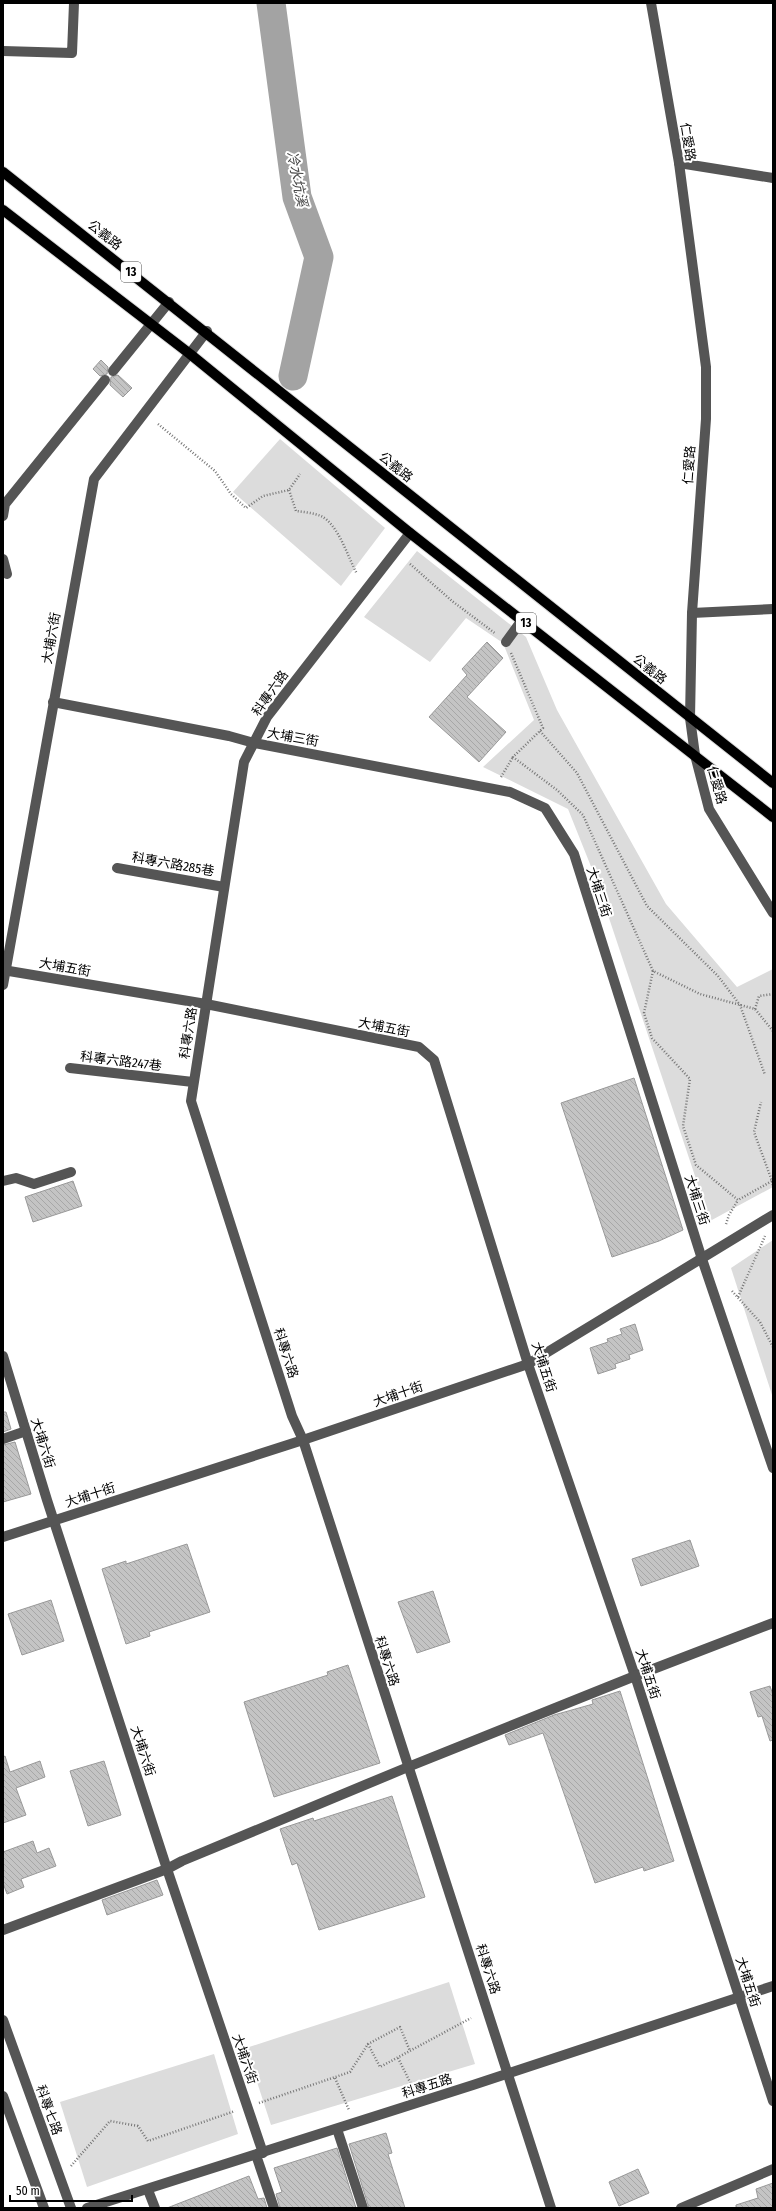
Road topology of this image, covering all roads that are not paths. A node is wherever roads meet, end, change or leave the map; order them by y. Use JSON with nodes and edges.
{"nodes":[{"id":1,"x":74,"y":3,"type":"edge"},
{"id":2,"x":652,"y":3,"type":"edge"},
{"id":3,"x":3,"y":51,"type":"edge"},
{"id":4,"x":679,"y":163,"type":"junction"},
{"id":5,"x":3,"y":172,"type":"edge"},
{"id":6,"x":773,"y":178,"type":"edge"},
{"id":7,"x":3,"y":210,"type":"edge"},
{"id":8,"x":168,"y":302,"type":"junction"},
{"id":9,"x":151,"y":324,"type":"junction"},
{"id":10,"x":206,"y":331,"type":"junction"},
{"id":11,"x":190,"y":354,"type":"junction"},
{"id":12,"x":113,"y":371,"type":"dead end"},
{"id":13,"x":105,"y":380,"type":"dead end"},
{"id":14,"x":3,"y":516,"type":"edge"},
{"id":15,"x":410,"y":533,"type":"junction"},
{"id":16,"x":3,"y":559,"type":"edge"},
{"id":17,"x":7,"y":574,"type":"dead end"},
{"id":18,"x":773,"y":610,"type":"edge"},
{"id":19,"x":692,"y":613,"type":"junction"},
{"id":20,"x":522,"y":620,"type":"junction"},
{"id":21,"x":506,"y":642,"type":"road end"},
{"id":22,"x":53,"y":702,"type":"junction"},
{"id":23,"x":690,"y":718,"type":"junction"},
{"id":24,"x":254,"y":744,"type":"junction"},
{"id":25,"x":695,"y":755,"type":"junction"},
{"id":26,"x":773,"y":783,"type":"edge"},
{"id":27,"x":773,"y":817,"type":"edge"},
{"id":28,"x":117,"y":868,"type":"dead end"},
{"id":29,"x":224,"y":887,"type":"junction"},
{"id":30,"x":773,"y":913,"type":"edge"},
{"id":31,"x":4,"y":969,"type":"edge"},
{"id":32,"x":3,"y":985,"type":"edge"},
{"id":33,"x":206,"y":1004,"type":"junction"},
{"id":34,"x":70,"y":1068,"type":"dead end"},
{"id":35,"x":193,"y":1082,"type":"junction"},
{"id":36,"x":71,"y":1172,"type":"dead end"},
{"id":37,"x":3,"y":1181,"type":"edge"},
{"id":38,"x":773,"y":1215,"type":"edge"},
{"id":39,"x":702,"y":1259,"type":"junction"},
{"id":40,"x":3,"y":1356,"type":"edge"},
{"id":41,"x":528,"y":1364,"type":"junction"},
{"id":42,"x":26,"y":1431,"type":"junction"},
{"id":43,"x":3,"y":1439,"type":"edge"},
{"id":44,"x":303,"y":1440,"type":"junction"},
{"id":45,"x":773,"y":1468,"type":"edge"},
{"id":46,"x":54,"y":1520,"type":"junction"},
{"id":47,"x":3,"y":1537,"type":"edge"},
{"id":48,"x":773,"y":1624,"type":"edge"},
{"id":49,"x":635,"y":1676,"type":"junction"},
{"id":50,"x":408,"y":1767,"type":"junction"},
{"id":51,"x":167,"y":1869,"type":"junction"},
{"id":52,"x":3,"y":1930,"type":"edge"},
{"id":53,"x":773,"y":1986,"type":"edge"},
{"id":54,"x":739,"y":1997,"type":"junction"},
{"id":55,"x":4,"y":2026,"type":"edge"},
{"id":56,"x":507,"y":2073,"type":"junction"},
{"id":57,"x":3,"y":2096,"type":"edge"},
{"id":58,"x":773,"y":2101,"type":"edge"},
{"id":59,"x":337,"y":2129,"type":"junction"},
{"id":60,"x":260,"y":2154,"type":"junction"},
{"id":61,"x":773,"y":2169,"type":"edge"},
{"id":62,"x":148,"y":2190,"type":"junction"},
{"id":63,"x":44,"y":2208,"type":"edge"},
{"id":64,"x":71,"y":2208,"type":"edge"},
{"id":65,"x":87,"y":2208,"type":"edge"},
{"id":66,"x":155,"y":2208,"type":"edge"},
{"id":67,"x":274,"y":2208,"type":"edge"},
{"id":68,"x":362,"y":2208,"type":"edge"},
{"id":69,"x":551,"y":2208,"type":"edge"},
{"id":70,"x":681,"y":2208,"type":"edge"}],
"edges":[{"from":1,"to":3,"type":"street"},
{"from":2,"to":4,"type":"street","name":"仁愛路"},
{"from":4,"to":6,"type":"street"},
{"from":4,"to":19,"type":"street","name":"仁愛路"},
{"from":5,"to":8,"type":"main road","name":"公義路","number":"13"},
{"from":7,"to":9,"type":"main road","number":"13"},
{"from":8,"to":9,"type":"street"},
{"from":8,"to":10,"type":"main road","name":"公義路","number":"13"},
{"from":9,"to":11,"type":"main road","number":"13"},
{"from":9,"to":12,"type":"street"},
{"from":10,"to":11,"type":"street","name":"大埔六街"},
{"from":10,"to":23,"type":"main road","name":"公義路","number":"13"},
{"from":11,"to":15,"type":"main road","number":"13"},
{"from":11,"to":22,"type":"street","name":"大埔六街"},
{"from":13,"to":14,"type":"street"},
{"from":15,"to":20,"type":"main road","number":"13"},
{"from":15,"to":24,"type":"street","name":"科專六路"},
{"from":16,"to":17,"type":"street"},
{"from":18,"to":19,"type":"street"},
{"from":19,"to":23,"type":"street","name":"仁愛路"},
{"from":20,"to":21,"type":"street"},
{"from":20,"to":25,"type":"main road","number":"13"},
{"from":22,"to":24,"type":"street","name":"大埔三街"},
{"from":22,"to":31,"type":"street","name":"大埔六街"},
{"from":23,"to":25,"type":"street","name":"仁愛路"},
{"from":23,"to":26,"type":"main road","name":"公義路","number":"13"},
{"from":24,"to":29,"type":"street","name":"科專六路"},
{"from":24,"to":39,"type":"street","name":"大埔三街"},
{"from":25,"to":27,"type":"main road","number":"13"},
{"from":25,"to":30,"type":"street","name":"仁愛路"},
{"from":28,"to":29,"type":"street","name":"科專六路285巷"},
{"from":29,"to":33,"type":"street","name":"科專六路"},
{"from":31,"to":32,"type":"street","name":"大埔六街"},
{"from":31,"to":33,"type":"street","name":"大埔五街"},
{"from":33,"to":35,"type":"street","name":"科專六路"},
{"from":33,"to":41,"type":"street","name":"大埔五街"},
{"from":34,"to":35,"type":"street","name":"科專六路247巷"},
{"from":35,"to":44,"type":"street","name":"科專六路"},
{"from":36,"to":37,"type":"street"},
{"from":38,"to":39,"type":"street","name":"大埔十街"},
{"from":39,"to":41,"type":"street","name":"大埔十街"},
{"from":39,"to":45,"type":"street","name":"大埔三街"},
{"from":40,"to":42,"type":"street","name":"大埔六街"},
{"from":41,"to":44,"type":"street","name":"大埔十街"},
{"from":41,"to":49,"type":"street","name":"大埔五街"},
{"from":42,"to":43,"type":"street"},
{"from":42,"to":46,"type":"street","name":"大埔六街"},
{"from":44,"to":46,"type":"street","name":"大埔十街"},
{"from":44,"to":50,"type":"street","name":"科專六路"},
{"from":46,"to":47,"type":"street","name":"大埔十街"},
{"from":46,"to":51,"type":"street","name":"大埔六街"},
{"from":48,"to":49,"type":"street"},
{"from":49,"to":50,"type":"street"},
{"from":49,"to":54,"type":"street","name":"大埔五街"},
{"from":50,"to":51,"type":"street"},
{"from":50,"to":56,"type":"street","name":"科專六路"},
{"from":51,"to":52,"type":"street"},
{"from":51,"to":60,"type":"street","name":"大埔六街"},
{"from":53,"to":54,"type":"street","name":"科專五路"},
{"from":54,"to":56,"type":"street","name":"科專五路"},
{"from":54,"to":58,"type":"street","name":"大埔五街"},
{"from":55,"to":64,"type":"street","name":"科專七路"},
{"from":56,"to":59,"type":"street","name":"科專五路"},
{"from":56,"to":69,"type":"street","name":"科專六路"},
{"from":57,"to":63,"type":"street"},
{"from":59,"to":60,"type":"street","name":"科專五路"},
{"from":59,"to":68,"type":"street"},
{"from":60,"to":62,"type":"street","name":"科專五路"},
{"from":60,"to":67,"type":"street","name":"大埔六街"},
{"from":61,"to":70,"type":"street"},
{"from":62,"to":65,"type":"street","name":"科專五路"},
{"from":62,"to":66,"type":"street"}]}
